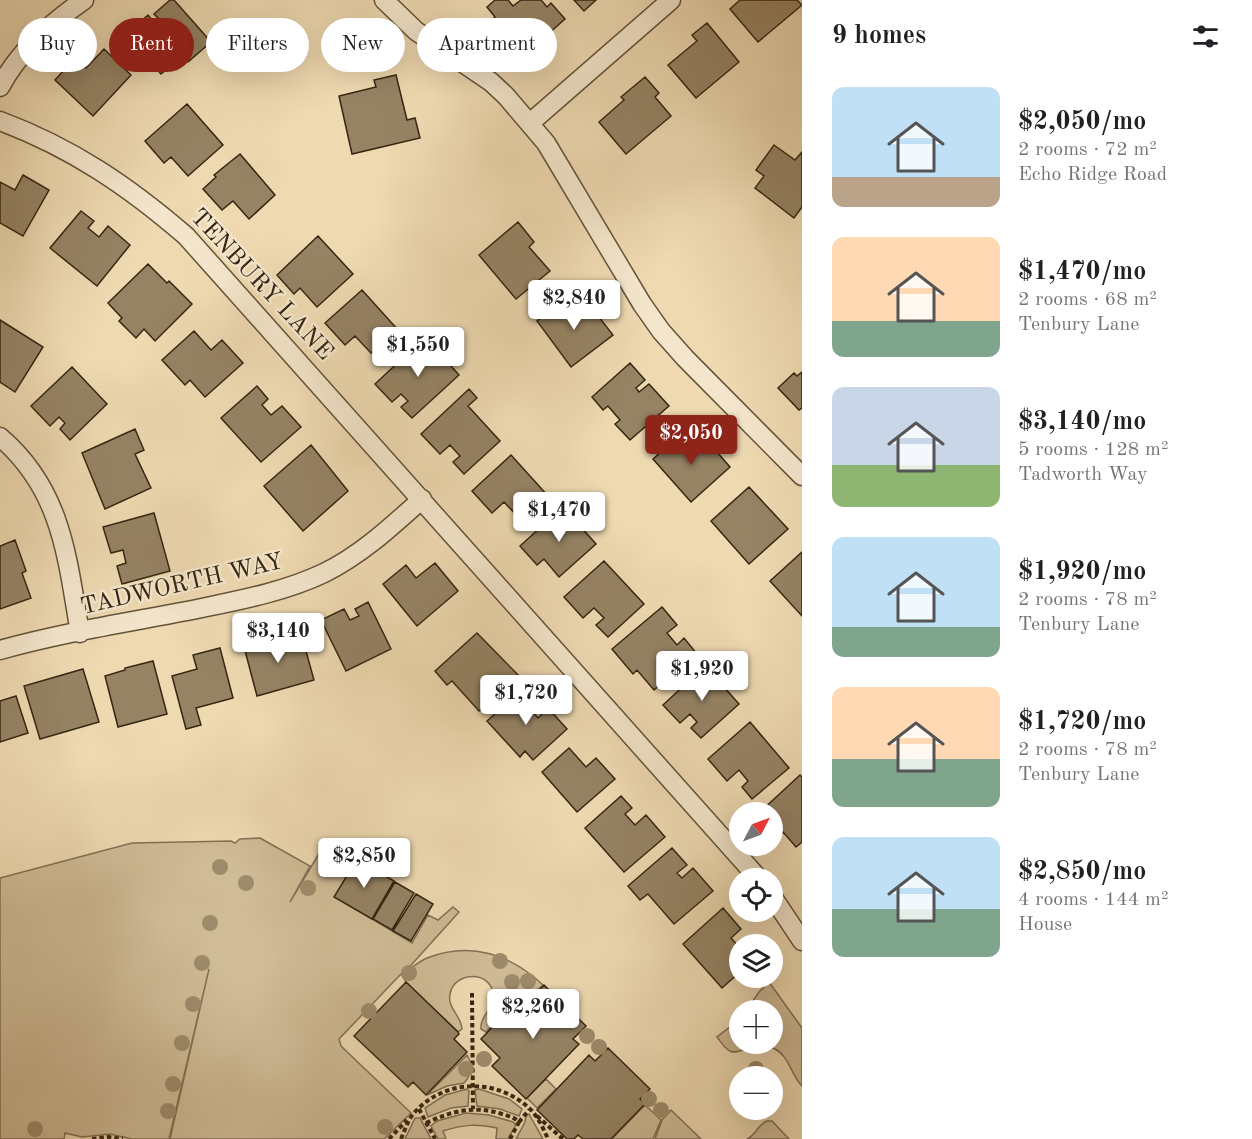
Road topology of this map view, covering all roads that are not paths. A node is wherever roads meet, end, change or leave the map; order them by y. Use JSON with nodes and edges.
{"nodes":[{"id":1,"x":84,"y":0,"type":"edge"},
{"id":2,"x":384,"y":0,"type":"edge"},
{"id":3,"x":671,"y":0,"type":"edge"},
{"id":4,"x":0,"y":87,"type":"edge"},
{"id":5,"x":0,"y":121,"type":"edge"},
{"id":6,"x":530,"y":123,"type":"junction"},
{"id":7,"x":0,"y":437,"type":"edge"},
{"id":8,"x":802,"y":476,"type":"edge"},
{"id":9,"x":422,"y":499,"type":"junction"},
{"id":10,"x":80,"y":633,"type":"junction"},
{"id":11,"x":0,"y":650,"type":"edge"},
{"id":12,"x":749,"y":868,"type":"edge"},
{"id":13,"x":783,"y":912,"type":"edge"},
{"id":14,"x":802,"y":941,"type":"edge"}],
"edges":[{"from":1,"to":4,"type":"street"},
{"from":2,"to":6,"type":"street"},
{"from":3,"to":6,"type":"street"},
{"from":5,"to":9,"type":"street","name":"TENBURY LANE"},
{"from":6,"to":8,"type":"street"},
{"from":7,"to":10,"type":"street"},
{"from":9,"to":10,"type":"street","name":"TADWORTH WAY"},
{"from":9,"to":12,"type":"street","name":"TENBURY LANE"},
{"from":10,"to":11,"type":"street","name":"TADWORTH WAY"},
{"from":13,"to":14,"type":"street"}]}
